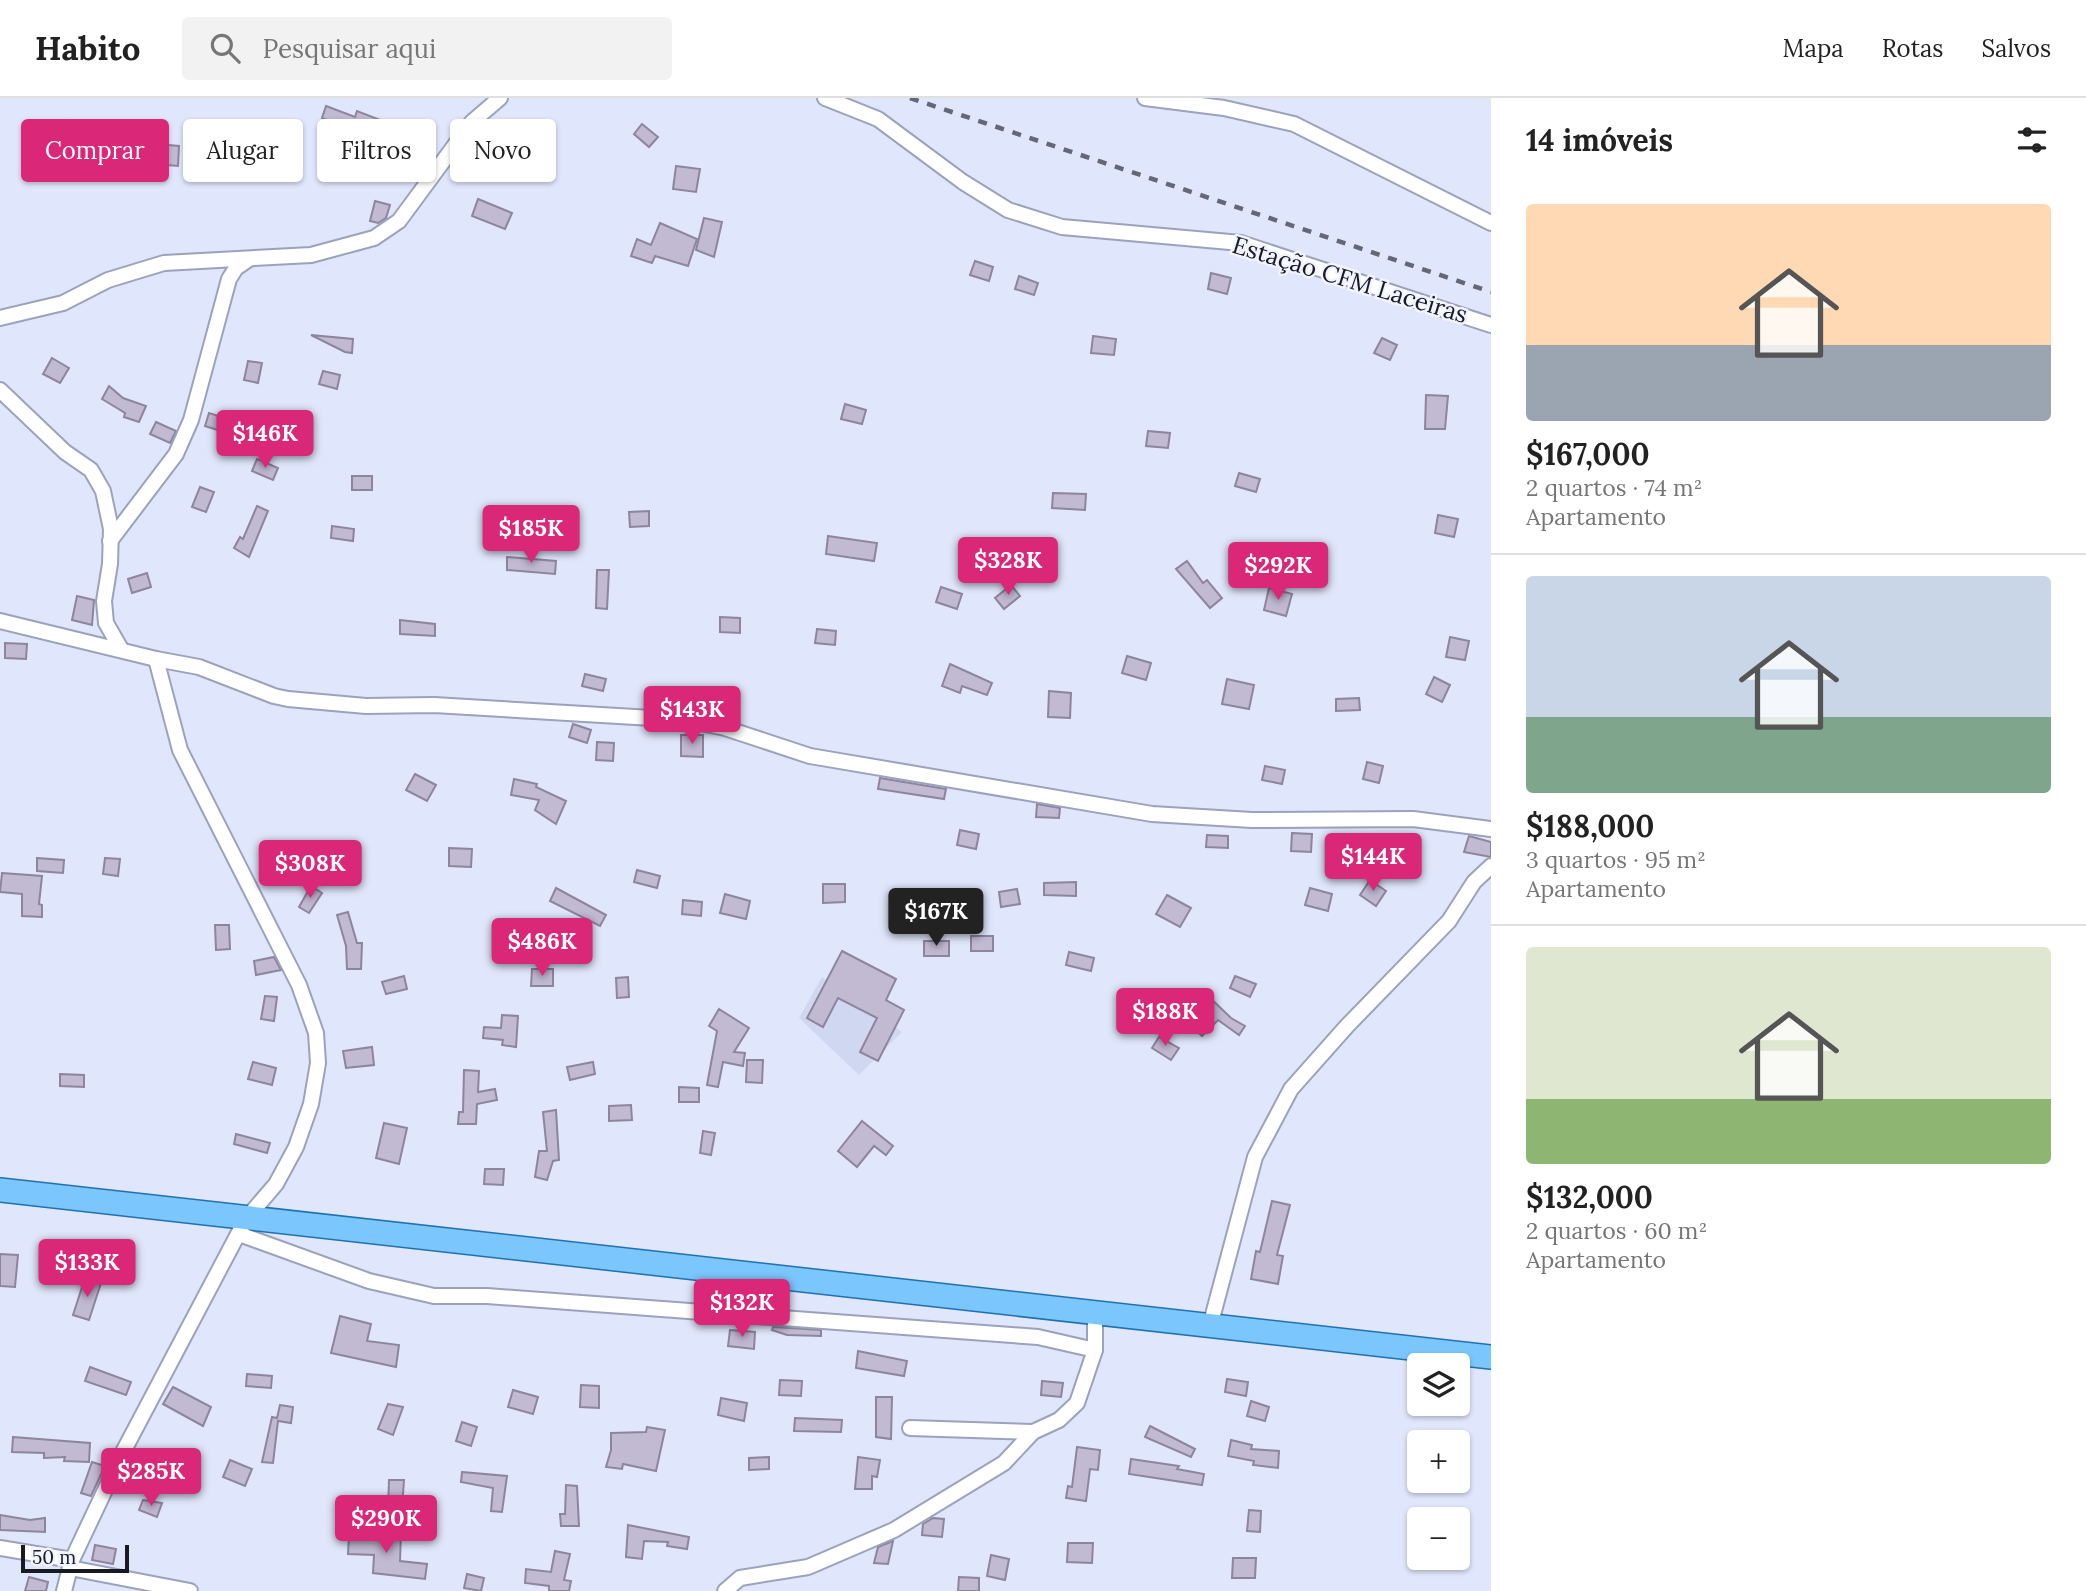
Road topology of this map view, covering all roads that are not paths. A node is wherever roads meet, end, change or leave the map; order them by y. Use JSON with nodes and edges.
{"nodes":[{"id":1,"x":500,"y":98,"type":"edge"},
{"id":2,"x":825,"y":98,"type":"edge"},
{"id":3,"x":1145,"y":98,"type":"edge"},
{"id":4,"x":1491,"y":223,"type":"edge"},
{"id":5,"x":249,"y":259,"type":"junction"},
{"id":6,"x":0,"y":318,"type":"edge"},
{"id":7,"x":1491,"y":325,"type":"edge"},
{"id":8,"x":0,"y":390,"type":"edge"},
{"id":9,"x":110,"y":541,"type":"junction"},
{"id":10,"x":0,"y":621,"type":"edge"},
{"id":11,"x":121,"y":649,"type":"junction"},
{"id":12,"x":156,"y":659,"type":"junction"},
{"id":13,"x":1491,"y":829,"type":"edge"},
{"id":14,"x":1491,"y":866,"type":"edge"},
{"id":15,"x":0,"y":1190,"type":"edge"},
{"id":16,"x":242,"y":1226,"type":"junction"},
{"id":17,"x":1095,"y":1313,"type":"junction"},
{"id":18,"x":1210,"y":1326,"type":"junction"},
{"id":19,"x":1095,"y":1350,"type":"junction"},
{"id":20,"x":1491,"y":1357,"type":"edge"},
{"id":21,"x":910,"y":1428,"type":"dead end"},
{"id":22,"x":1033,"y":1432,"type":"junction"},
{"id":23,"x":0,"y":1548,"type":"edge"},
{"id":24,"x":71,"y":1564,"type":"junction"},
{"id":25,"x":64,"y":1591,"type":"edge"},
{"id":26,"x":190,"y":1591,"type":"edge"},
{"id":27,"x":725,"y":1591,"type":"edge"}],
"edges":[{"from":1,"to":5,"type":"street"},
{"from":2,"to":7,"type":"street","name":"Estação CFM Laceiras"},
{"from":3,"to":4,"type":"street"},
{"from":5,"to":6,"type":"street"},
{"from":5,"to":9,"type":"street"},
{"from":8,"to":9,"type":"street"},
{"from":9,"to":11,"type":"street"},
{"from":10,"to":11,"type":"street"},
{"from":11,"to":12,"type":"street"},
{"from":12,"to":13,"type":"street"},
{"from":12,"to":16,"type":"street"},
{"from":14,"to":18,"type":"street"},
{"from":15,"to":16,"type":"main road"},
{"from":16,"to":17,"type":"main road"},
{"from":16,"to":19,"type":"street"},
{"from":16,"to":24,"type":"street"},
{"from":17,"to":18,"type":"main road"},
{"from":17,"to":19,"type":"street"},
{"from":18,"to":20,"type":"main road"},
{"from":19,"to":22,"type":"street"},
{"from":21,"to":22,"type":"street"},
{"from":22,"to":27,"type":"street"},
{"from":23,"to":24,"type":"street"},
{"from":24,"to":25,"type":"street"},
{"from":24,"to":26,"type":"street"}]}
